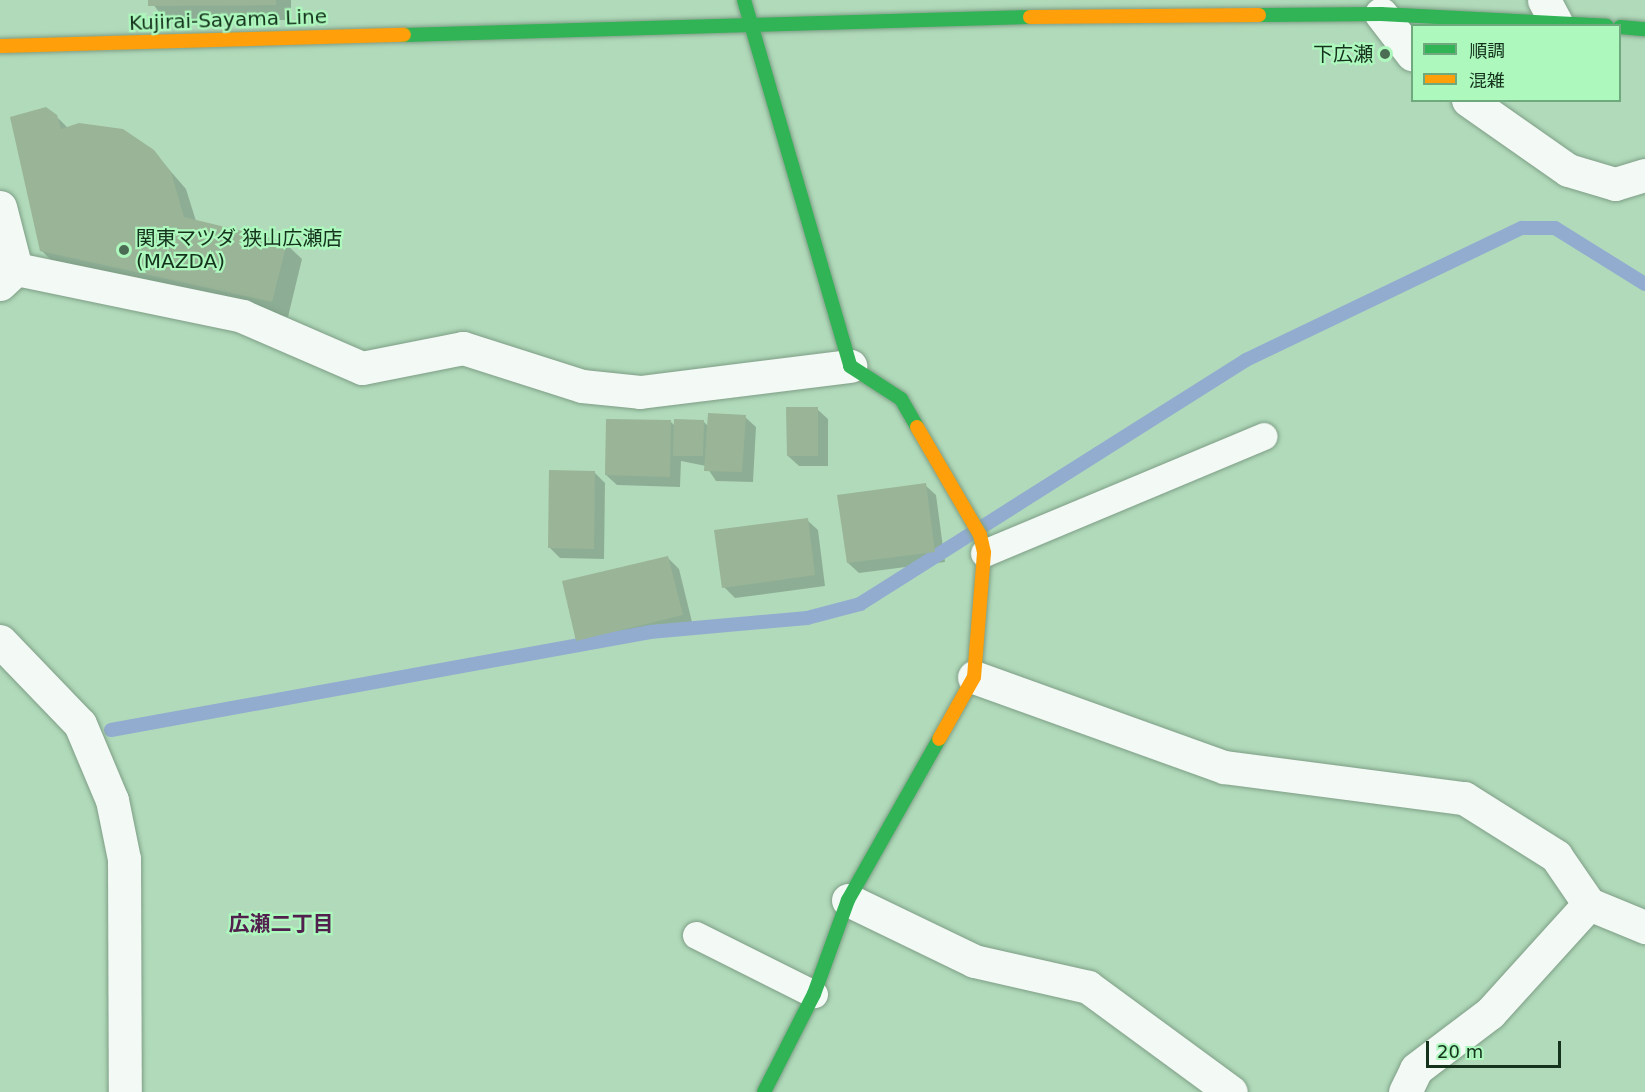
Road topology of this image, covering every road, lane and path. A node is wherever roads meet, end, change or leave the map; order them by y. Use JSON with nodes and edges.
{"nodes":[{"id":1,"x":744,"y":0,"type":"edge"},
{"id":2,"x":1079,"y":8,"type":"edge"},
{"id":3,"x":1549,"y":10,"type":"edge"},
{"id":4,"x":1381,"y":14,"type":"junction"},
{"id":5,"x":1600,"y":24,"type":"edge"},
{"id":6,"x":753,"y":26,"type":"junction"},
{"id":7,"x":1621,"y":27,"type":"edge"},
{"id":8,"x":1645,"y":29,"type":"edge"},
{"id":9,"x":0,"y":46,"type":"edge"},
{"id":10,"x":1411,"y":52,"type":"edge"},
{"id":11,"x":1471,"y":102,"type":"edge"},
{"id":12,"x":1645,"y":175,"type":"edge"},
{"id":13,"x":0,"y":207,"type":"edge"},
{"id":14,"x":8,"y":276,"type":"edge"},
{"id":15,"x":850,"y":366,"type":"junction"},
{"id":16,"x":1264,"y":436,"type":"dead end"},
{"id":17,"x":982,"y":544,"type":"junction"},
{"id":18,"x":0,"y":641,"type":"edge"},
{"id":19,"x":974,"y":677,"type":"junction"},
{"id":20,"x":848,"y":900,"type":"junction"},
{"id":21,"x":1589,"y":904,"type":"junction"},
{"id":22,"x":1645,"y":927,"type":"edge"},
{"id":23,"x":696,"y":935,"type":"dead end"},
{"id":24,"x":814,"y":994,"type":"junction"},
{"id":25,"x":125,"y":1092,"type":"edge"},
{"id":26,"x":764,"y":1092,"type":"edge"},
{"id":27,"x":1231,"y":1092,"type":"edge"},
{"id":28,"x":1405,"y":1092,"type":"edge"}],
"edges":[{"from":1,"to":6,"type":"main road"},
{"from":2,"to":4,"type":"main road","name":"Kujirai-Sayama Line"},
{"from":2,"to":6,"type":"main road","name":"Kujirai-Sayama Line"},
{"from":3,"to":4,"type":"main road","name":"Kujirai-Sayama Line"},
{"from":3,"to":5,"type":"main road","name":"Kujirai-Sayama Line"},
{"from":4,"to":10,"type":"street"},
{"from":6,"to":9,"type":"main road","name":"Kujirai-Sayama Line"},
{"from":6,"to":15,"type":"main road"},
{"from":7,"to":8,"type":"main road"},
{"from":11,"to":12,"type":"street"},
{"from":13,"to":14,"type":"street"},
{"from":14,"to":15,"type":"street"},
{"from":15,"to":17,"type":"main road"},
{"from":16,"to":17,"type":"lane"},
{"from":17,"to":19,"type":"main road"},
{"from":18,"to":25,"type":"street"},
{"from":19,"to":20,"type":"main road"},
{"from":19,"to":21,"type":"street"},
{"from":20,"to":24,"type":"main road"},
{"from":20,"to":27,"type":"street"},
{"from":21,"to":22,"type":"street"},
{"from":21,"to":28,"type":"street"},
{"from":23,"to":24,"type":"lane"},
{"from":24,"to":26,"type":"main road"}]}
